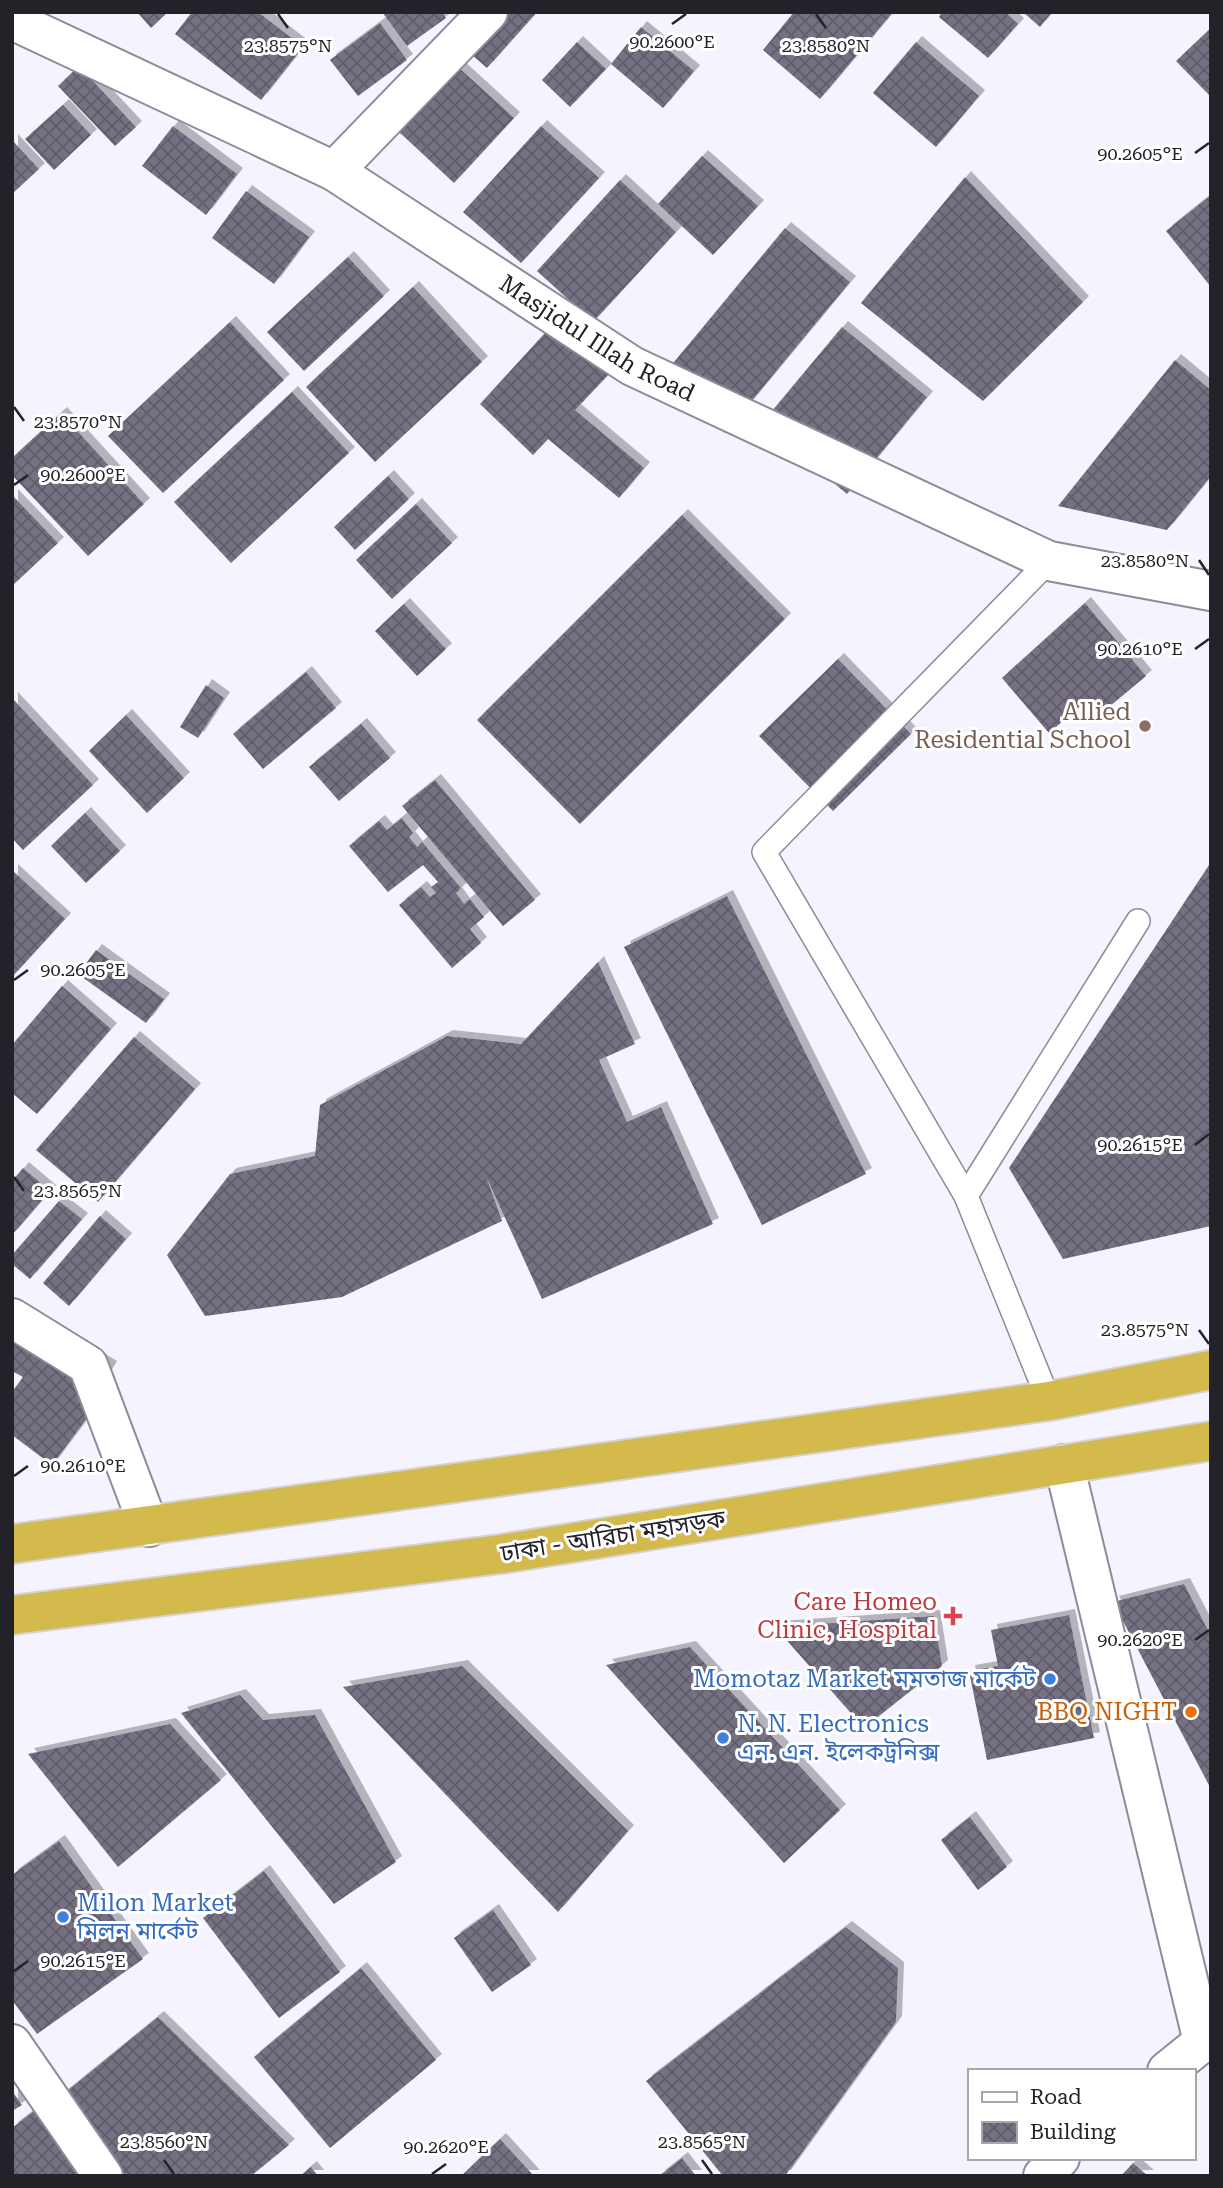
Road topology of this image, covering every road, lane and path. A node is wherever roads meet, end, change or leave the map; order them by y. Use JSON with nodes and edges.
{"nodes":[{"id":1,"x":488,"y":12,"type":"edge"},
{"id":2,"x":12,"y":20,"type":"edge"},
{"id":3,"x":334,"y":172,"type":"junction"},
{"id":4,"x":1048,"y":561,"type":"junction"},
{"id":5,"x":1211,"y":591,"type":"edge"},
{"id":6,"x":1138,"y":922,"type":"dead end"},
{"id":7,"x":966,"y":1196,"type":"junction"},
{"id":8,"x":12,"y":1318,"type":"edge"},
{"id":9,"x":1211,"y":1370,"type":"edge"},
{"id":10,"x":1049,"y":1401,"type":"junction"},
{"id":11,"x":1211,"y":1441,"type":"edge"},
{"id":12,"x":1063,"y":1464,"type":"junction"},
{"id":13,"x":149,"y":1527,"type":"junction"},
{"id":14,"x":12,"y":1544,"type":"edge"},
{"id":15,"x":12,"y":1615,"type":"edge"},
{"id":16,"x":12,"y":2044,"type":"edge"},
{"id":17,"x":1169,"y":2069,"type":"edge"},
{"id":18,"x":1058,"y":2160,"type":"edge"},
{"id":19,"x":103,"y":2176,"type":"edge"},
{"id":20,"x":1043,"y":2176,"type":"edge"}],
"edges":[{"from":1,"to":3,"type":"street"},
{"from":2,"to":3,"type":"street","name":"Masjidul Illah Road"},
{"from":3,"to":4,"type":"street","name":"Masjidul Illah Road"},
{"from":4,"to":5,"type":"street","name":"Masjidul Illah Road"},
{"from":4,"to":7,"type":"lane"},
{"from":6,"to":7,"type":"lane"},
{"from":7,"to":10,"type":"lane"},
{"from":8,"to":13,"type":"street"},
{"from":9,"to":10,"type":"highway"},
{"from":10,"to":13,"type":"highway"},
{"from":11,"to":12,"type":"highway","name":"ঢাকা - আরিচা মহাসড়ক"},
{"from":12,"to":15,"type":"highway","name":"ঢাকা - আরিচা মহাসড়ক"},
{"from":12,"to":17,"type":"street"},
{"from":13,"to":14,"type":"highway"},
{"from":16,"to":19,"type":"street"},
{"from":18,"to":20,"type":"street"}]}
